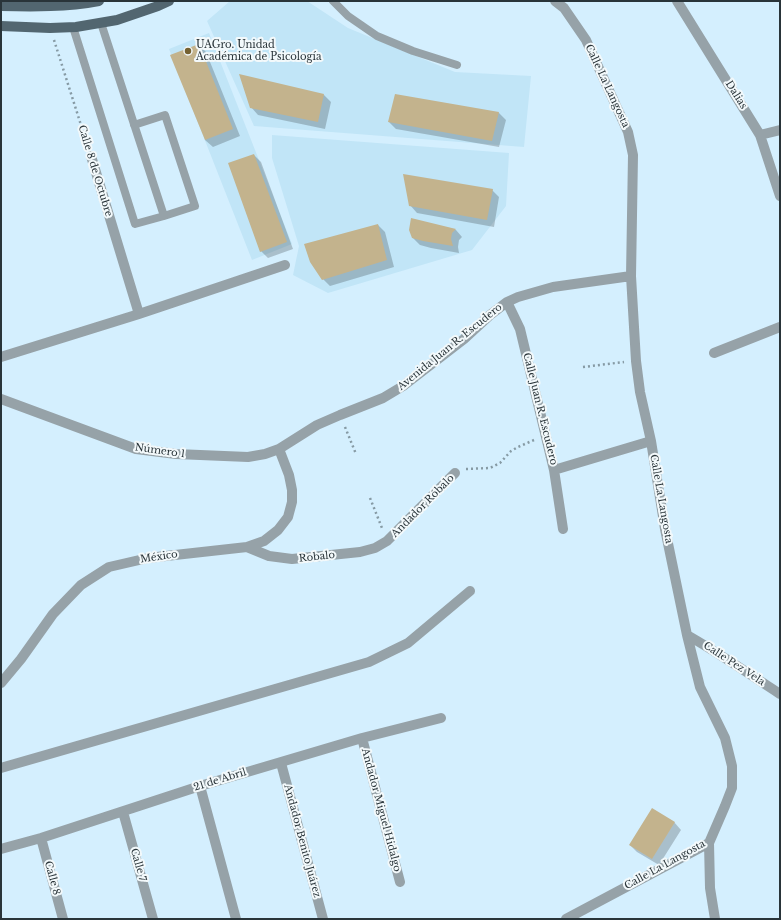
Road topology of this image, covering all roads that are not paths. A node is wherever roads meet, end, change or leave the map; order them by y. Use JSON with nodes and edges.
{"nodes":[{"id":1,"x":99,"y":1,"type":"edge"},
{"id":2,"x":169,"y":1,"type":"edge"},
{"id":3,"x":333,"y":1,"type":"edge"},
{"id":4,"x":555,"y":1,"type":"edge"},
{"id":5,"x":680,"y":2,"type":"edge"},
{"id":6,"x":1,"y":6,"type":"edge"},
{"id":7,"x":101,"y":23,"type":"junction"},
{"id":8,"x":1,"y":26,"type":"edge"},
{"id":9,"x":73,"y":27,"type":"junction"},
{"id":10,"x":457,"y":65,"type":"dead end"},
{"id":11,"x":134,"y":125,"type":"junction"},
{"id":12,"x":780,"y":130,"type":"edge"},
{"id":13,"x":760,"y":135,"type":"junction"},
{"id":14,"x":90,"y":156,"type":"road end"},
{"id":15,"x":780,"y":196,"type":"edge"},
{"id":16,"x":164,"y":216,"type":"junction"},
{"id":17,"x":285,"y":265,"type":"dead end"},
{"id":18,"x":631,"y":276,"type":"junction"},
{"id":19,"x":507,"y":302,"type":"junction"},
{"id":20,"x":139,"y":314,"type":"junction"},
{"id":21,"x":780,"y":327,"type":"edge"},
{"id":22,"x":714,"y":353,"type":"dead end"},
{"id":23,"x":1,"y":358,"type":"edge"},
{"id":24,"x":1,"y":399,"type":"edge"},
{"id":25,"x":651,"y":441,"type":"junction"},
{"id":26,"x":279,"y":449,"type":"junction"},
{"id":27,"x":554,"y":470,"type":"junction"},
{"id":28,"x":455,"y":473,"type":"road end"},
{"id":29,"x":564,"y":528,"type":"dead end"},
{"id":30,"x":387,"y":541,"type":"joint"},
{"id":31,"x":247,"y":547,"type":"junction"},
{"id":32,"x":470,"y":591,"type":"dead end"},
{"id":33,"x":687,"y":635,"type":"junction"},
{"id":34,"x":1,"y":683,"type":"edge"},
{"id":35,"x":780,"y":694,"type":"edge"},
{"id":36,"x":441,"y":718,"type":"dead end"},
{"id":37,"x":362,"y":738,"type":"junction"},
{"id":38,"x":281,"y":763,"type":"junction"},
{"id":39,"x":1,"y":768,"type":"edge"},
{"id":40,"x":200,"y":786,"type":"junction"},
{"id":41,"x":123,"y":812,"type":"junction"},
{"id":42,"x":41,"y":838,"type":"junction"},
{"id":43,"x":709,"y":842,"type":"junction"},
{"id":44,"x":1,"y":849,"type":"edge"},
{"id":45,"x":400,"y":882,"type":"dead end"},
{"id":46,"x":64,"y":919,"type":"edge"},
{"id":47,"x":153,"y":919,"type":"edge"},
{"id":48,"x":236,"y":919,"type":"edge"},
{"id":49,"x":323,"y":919,"type":"edge"},
{"id":50,"x":566,"y":919,"type":"edge"},
{"id":51,"x":714,"y":919,"type":"edge"}],
"edges":[{"from":1,"to":6,"type":"main road"},
{"from":2,"to":7,"type":"main road"},
{"from":3,"to":10,"type":"lane"},
{"from":4,"to":18,"type":"street","name":"Calle La Langosta"},
{"from":5,"to":13,"type":"street","name":"Dalias"},
{"from":7,"to":9,"type":"main road"},
{"from":7,"to":11,"type":"lane"},
{"from":8,"to":9,"type":"main road"},
{"from":9,"to":16,"type":"lane"},
{"from":11,"to":16,"type":"lane"},
{"from":11,"to":16,"type":"lane"},
{"from":12,"to":13,"type":"street"},
{"from":13,"to":15,"type":"street","name":"Dalias"},
{"from":14,"to":20,"type":"street","name":"Calle 8 de Octubre"},
{"from":17,"to":20,"type":"street"},
{"from":18,"to":19,"type":"street","name":"Avenida Juan R. Escudero"},
{"from":18,"to":25,"type":"street","name":"Calle La Langosta"},
{"from":19,"to":26,"type":"street","name":"Avenida Juan R. Escudero"},
{"from":19,"to":27,"type":"street","name":"Calle Juan R. Escudero"},
{"from":20,"to":23,"type":"street"},
{"from":21,"to":22,"type":"street"},
{"from":24,"to":26,"type":"street","name":"Número 1"},
{"from":25,"to":27,"type":"street","name":"Calle Juan R. Escudero"},
{"from":25,"to":33,"type":"street","name":"Calle La Langosta"},
{"from":26,"to":31,"type":"street","name":"México"},
{"from":27,"to":29,"type":"street"},
{"from":28,"to":30,"type":"street","name":"Andador Róbalo"},
{"from":30,"to":31,"type":"street","name":"Robalo"},
{"from":31,"to":34,"type":"street","name":"México"},
{"from":32,"to":39,"type":"street"},
{"from":33,"to":35,"type":"street","name":"Calle Pez Vela"},
{"from":33,"to":43,"type":"street","name":"Calle La Langosta"},
{"from":36,"to":37,"type":"street","name":"21 de Abril"},
{"from":37,"to":38,"type":"street","name":"21 de Abril"},
{"from":37,"to":45,"type":"street","name":"Andador Miguel Hidalgo"},
{"from":38,"to":40,"type":"street","name":"21 de Abril"},
{"from":38,"to":49,"type":"street","name":"Andador Benito Juárez"},
{"from":40,"to":41,"type":"street","name":"21 de Abril"},
{"from":40,"to":48,"type":"street"},
{"from":41,"to":42,"type":"street","name":"21 de Abril"},
{"from":41,"to":47,"type":"street","name":"Calle 7"},
{"from":42,"to":44,"type":"street","name":"21 de Abril"},
{"from":42,"to":46,"type":"street","name":"Calle 8"},
{"from":43,"to":50,"type":"street","name":"Calle La Langosta"},
{"from":43,"to":51,"type":"street"}]}
